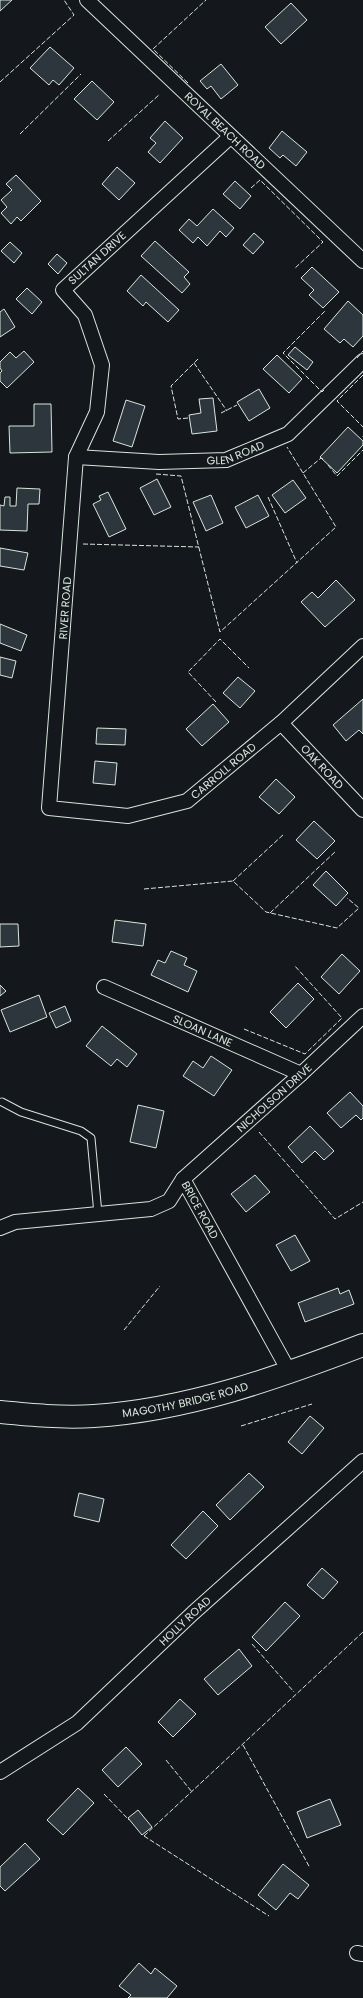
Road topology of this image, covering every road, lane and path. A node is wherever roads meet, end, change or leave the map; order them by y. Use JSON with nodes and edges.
{"nodes":[{"id":1,"x":87,"y":0,"type":"edge"},
{"id":2,"x":230,"y":137,"type":"junction"},
{"id":3,"x":363,"y":261,"type":"edge"},
{"id":4,"x":363,"y":361,"type":"edge"},
{"id":5,"x":97,"y":412,"type":"joint"},
{"id":6,"x":76,"y":457,"type":"junction"},
{"id":7,"x":363,"y":646,"type":"edge"},
{"id":8,"x":281,"y":723,"type":"junction"},
{"id":9,"x":49,"y":808,"type":"joint"},
{"id":10,"x":363,"y":810,"type":"edge"},
{"id":11,"x":104,"y":987,"type":"dead end"},
{"id":12,"x":363,"y":1016,"type":"edge"},
{"id":13,"x":301,"y":1074,"type":"junction"},
{"id":14,"x":2,"y":1102,"type":"dead end"},
{"id":15,"x":183,"y":1179,"type":"junction"},
{"id":16,"x":98,"y":1214,"type":"junction"},
{"id":17,"x":0,"y":1228,"type":"edge"},
{"id":18,"x":363,"y":1345,"type":"edge"},
{"id":19,"x":290,"y":1373,"type":"junction"},
{"id":20,"x":0,"y":1412,"type":"edge"},
{"id":21,"x":363,"y":1461,"type":"edge"},
{"id":22,"x":0,"y":1772,"type":"edge"}],
"edges":[{"from":1,"to":2,"type":"street","name":"ROYAL BEACH ROAD"},
{"from":2,"to":3,"type":"street","name":"ROYAL BEACH ROAD"},
{"from":2,"to":5,"type":"street","name":"SULTAN DRIVE"},
{"from":4,"to":6,"type":"street","name":"GLEN ROAD"},
{"from":5,"to":6,"type":"street","name":"RIVER ROAD"},
{"from":6,"to":9,"type":"street","name":"RIVER ROAD"},
{"from":7,"to":8,"type":"street","name":"CARROLL ROAD"},
{"from":8,"to":9,"type":"street","name":"CARROLL ROAD"},
{"from":8,"to":10,"type":"street","name":"OAK ROAD"},
{"from":11,"to":13,"type":"street","name":"SLOAN LANE"},
{"from":12,"to":13,"type":"street","name":"NICHOLSON DRIVE"},
{"from":13,"to":15,"type":"street","name":"NICHOLSON DRIVE"},
{"from":14,"to":16,"type":"lane"},
{"from":15,"to":16,"type":"street","name":"BRICE ROAD"},
{"from":15,"to":19,"type":"street","name":"BRICE ROAD"},
{"from":16,"to":17,"type":"street","name":"BRICE ROAD"},
{"from":18,"to":19,"type":"main road","name":"MAGOTHY BRIDGE ROAD"},
{"from":19,"to":20,"type":"main road","name":"MAGOTHY BRIDGE ROAD"},
{"from":21,"to":22,"type":"street","name":"HOLLY ROAD"}]}
